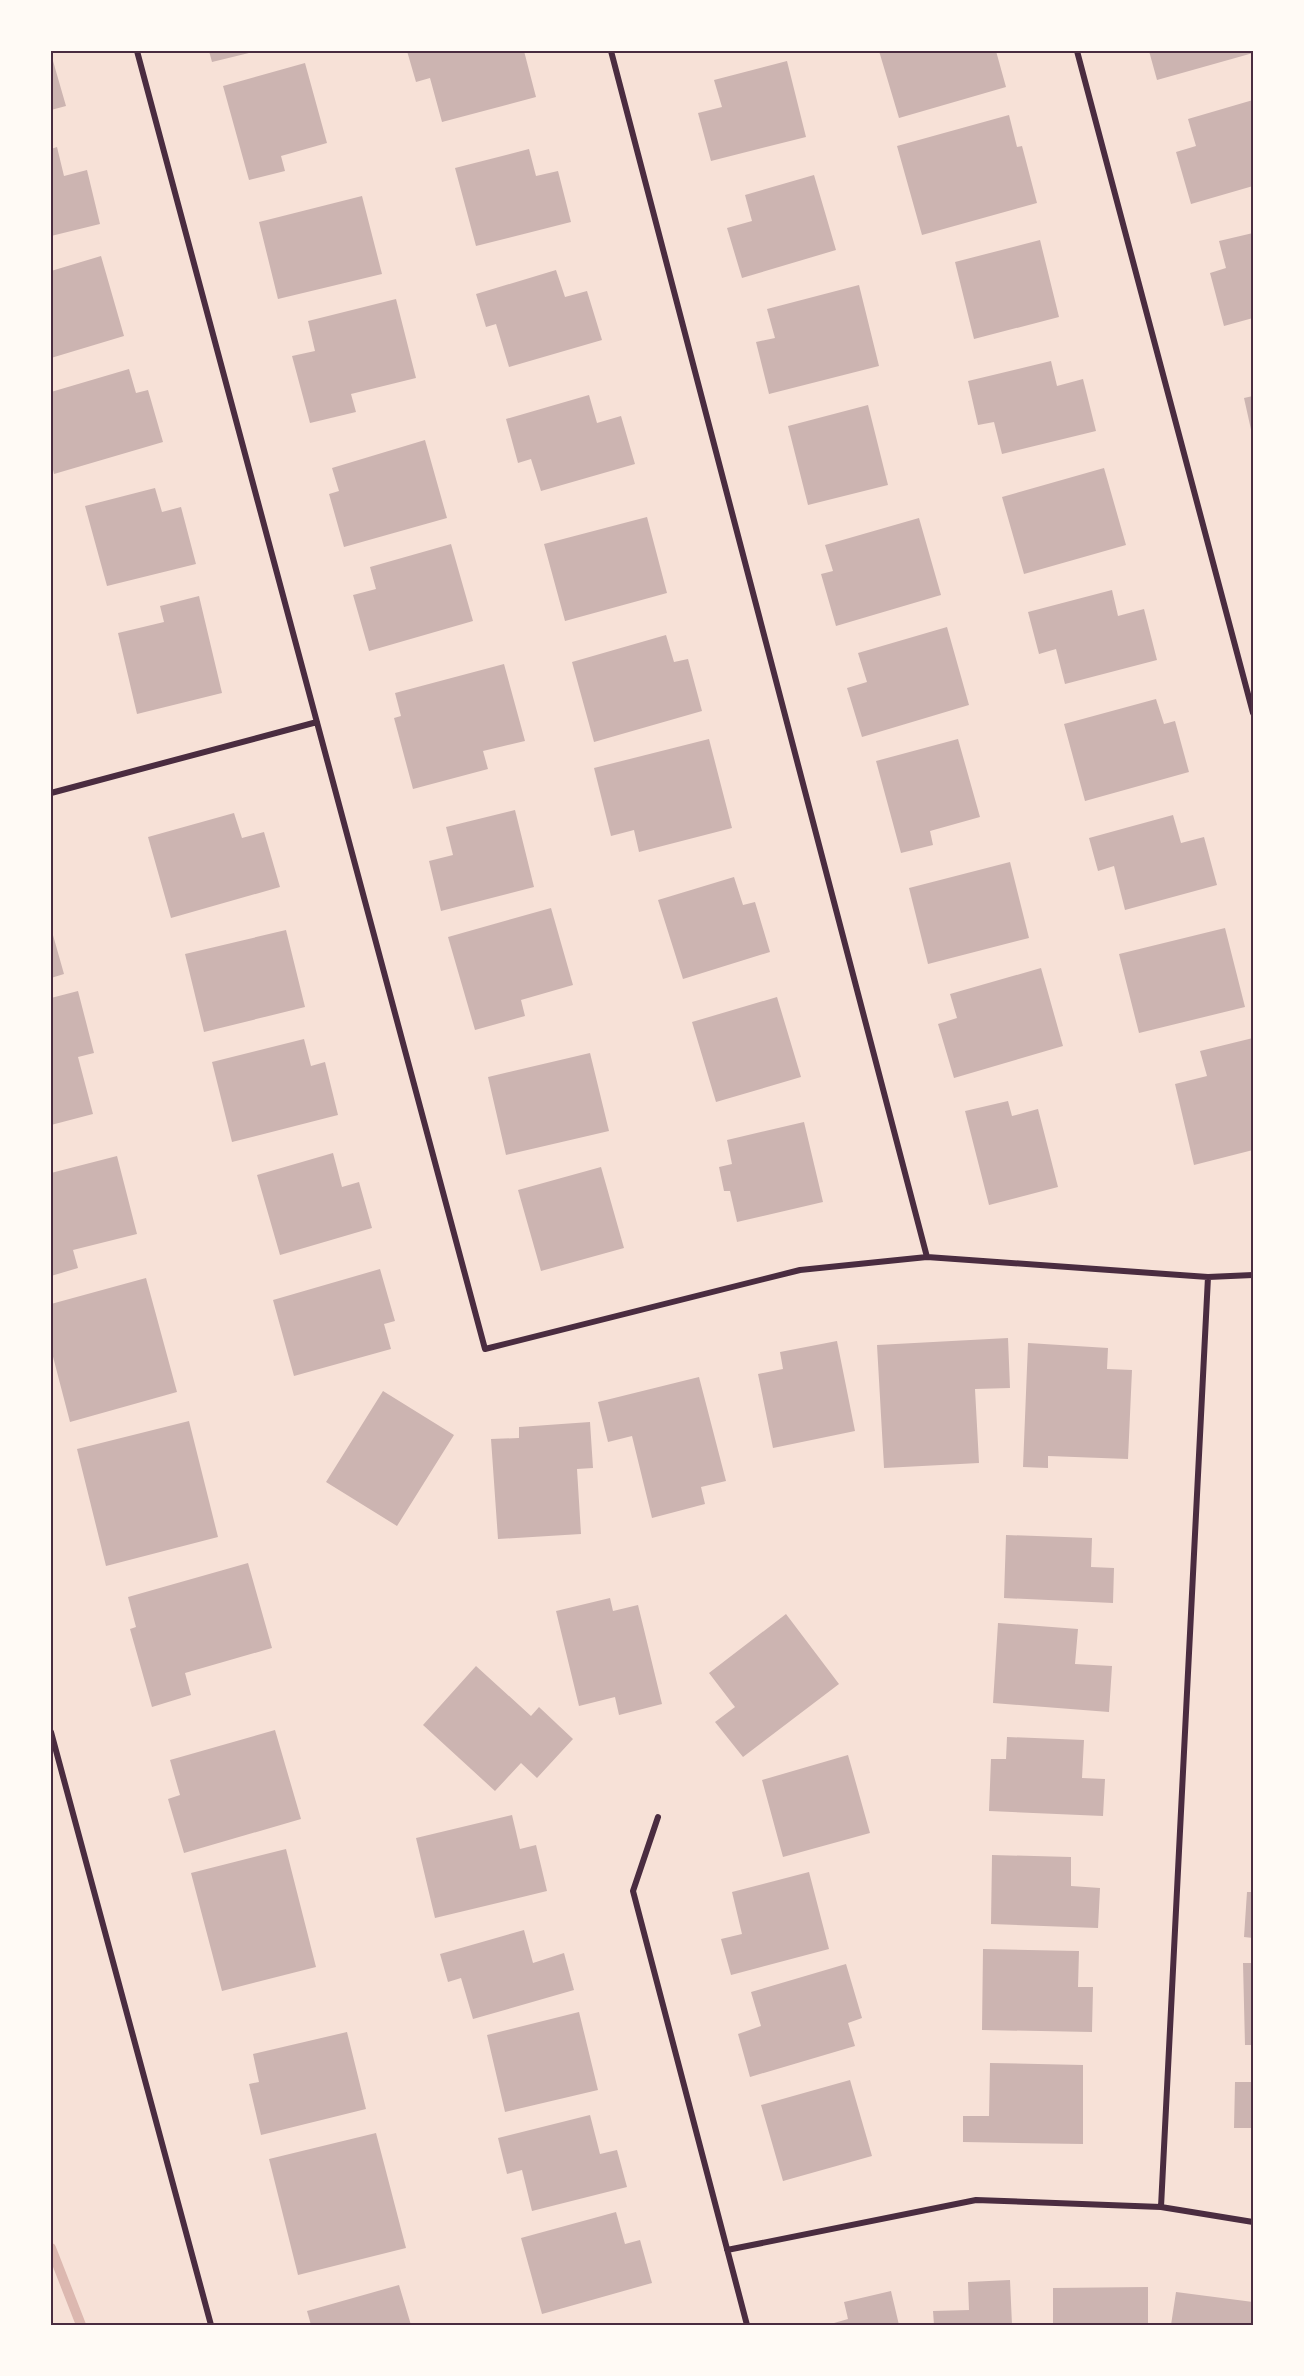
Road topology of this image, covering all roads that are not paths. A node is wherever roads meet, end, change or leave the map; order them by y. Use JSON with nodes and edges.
{"nodes":[{"id":1,"x":137,"y":51,"type":"edge"},
{"id":2,"x":611,"y":51,"type":"edge"},
{"id":3,"x":1077,"y":51,"type":"edge"},
{"id":4,"x":1253,"y":713,"type":"edge"},
{"id":5,"x":317,"y":722,"type":"junction"},
{"id":6,"x":51,"y":793,"type":"edge"},
{"id":7,"x":927,"y":1257,"type":"junction"},
{"id":8,"x":1253,"y":1275,"type":"edge"},
{"id":9,"x":1208,"y":1277,"type":"junction"},
{"id":10,"x":51,"y":1732,"type":"edge"},
{"id":11,"x":658,"y":1817,"type":"dead end"},
{"id":12,"x":1161,"y":2207,"type":"junction"},
{"id":13,"x":1253,"y":2223,"type":"edge"},
{"id":14,"x":727,"y":2250,"type":"junction"},
{"id":15,"x":211,"y":2325,"type":"edge"},
{"id":16,"x":747,"y":2325,"type":"edge"}],
"edges":[{"from":1,"to":5,"type":"street"},
{"from":2,"to":7,"type":"street"},
{"from":3,"to":4,"type":"street"},
{"from":5,"to":6,"type":"street"},
{"from":5,"to":7,"type":"street"},
{"from":7,"to":9,"type":"street"},
{"from":8,"to":9,"type":"street"},
{"from":9,"to":12,"type":"street"},
{"from":10,"to":15,"type":"street"},
{"from":11,"to":14,"type":"street"},
{"from":12,"to":13,"type":"street"},
{"from":12,"to":14,"type":"street"},
{"from":14,"to":16,"type":"street"}]}
